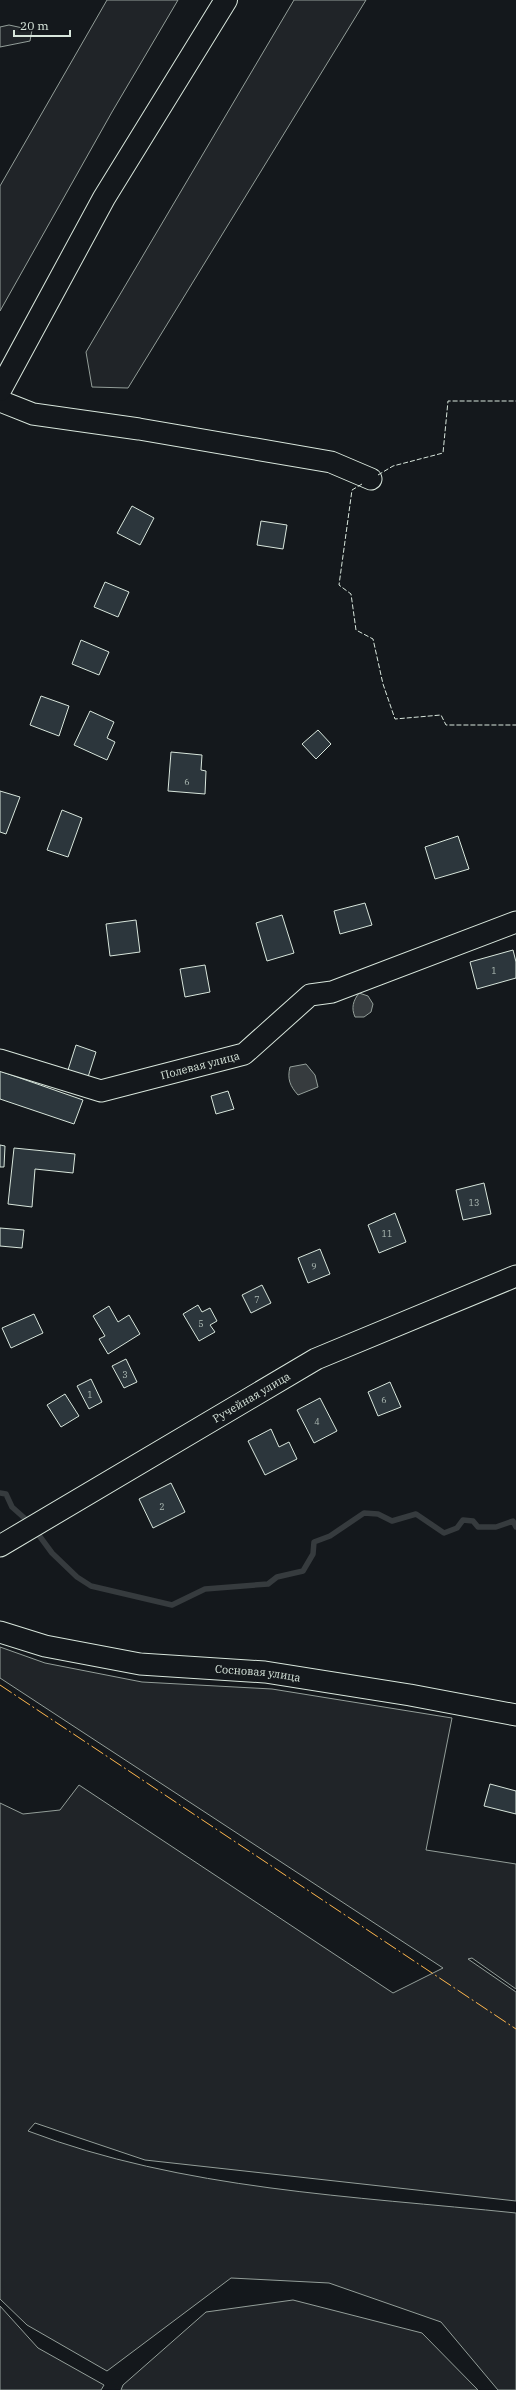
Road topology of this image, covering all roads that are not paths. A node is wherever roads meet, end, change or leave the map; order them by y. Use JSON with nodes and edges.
{"nodes":[{"id":1,"x":226,"y":0,"type":"edge"},
{"id":2,"x":0,"y":390,"type":"edge"},
{"id":3,"x":0,"y":401,"type":"edge"},
{"id":4,"x":371,"y":479,"type":"dead end"},
{"id":5,"x":516,"y":922,"type":"edge"},
{"id":6,"x":0,"y":1060,"type":"edge"},
{"id":7,"x":516,"y":1276,"type":"edge"},
{"id":8,"x":0,"y":1546,"type":"edge"},
{"id":9,"x":0,"y":1632,"type":"edge"},
{"id":10,"x":516,"y":1715,"type":"edge"}],
"edges":[{"from":1,"to":2,"type":"main road"},
{"from":3,"to":4,"type":"street"},
{"from":5,"to":6,"type":"street","name":"Полевая улица"},
{"from":7,"to":8,"type":"street","name":"Ручейная улица"},
{"from":9,"to":10,"type":"street","name":"Сосновая улица"}]}
